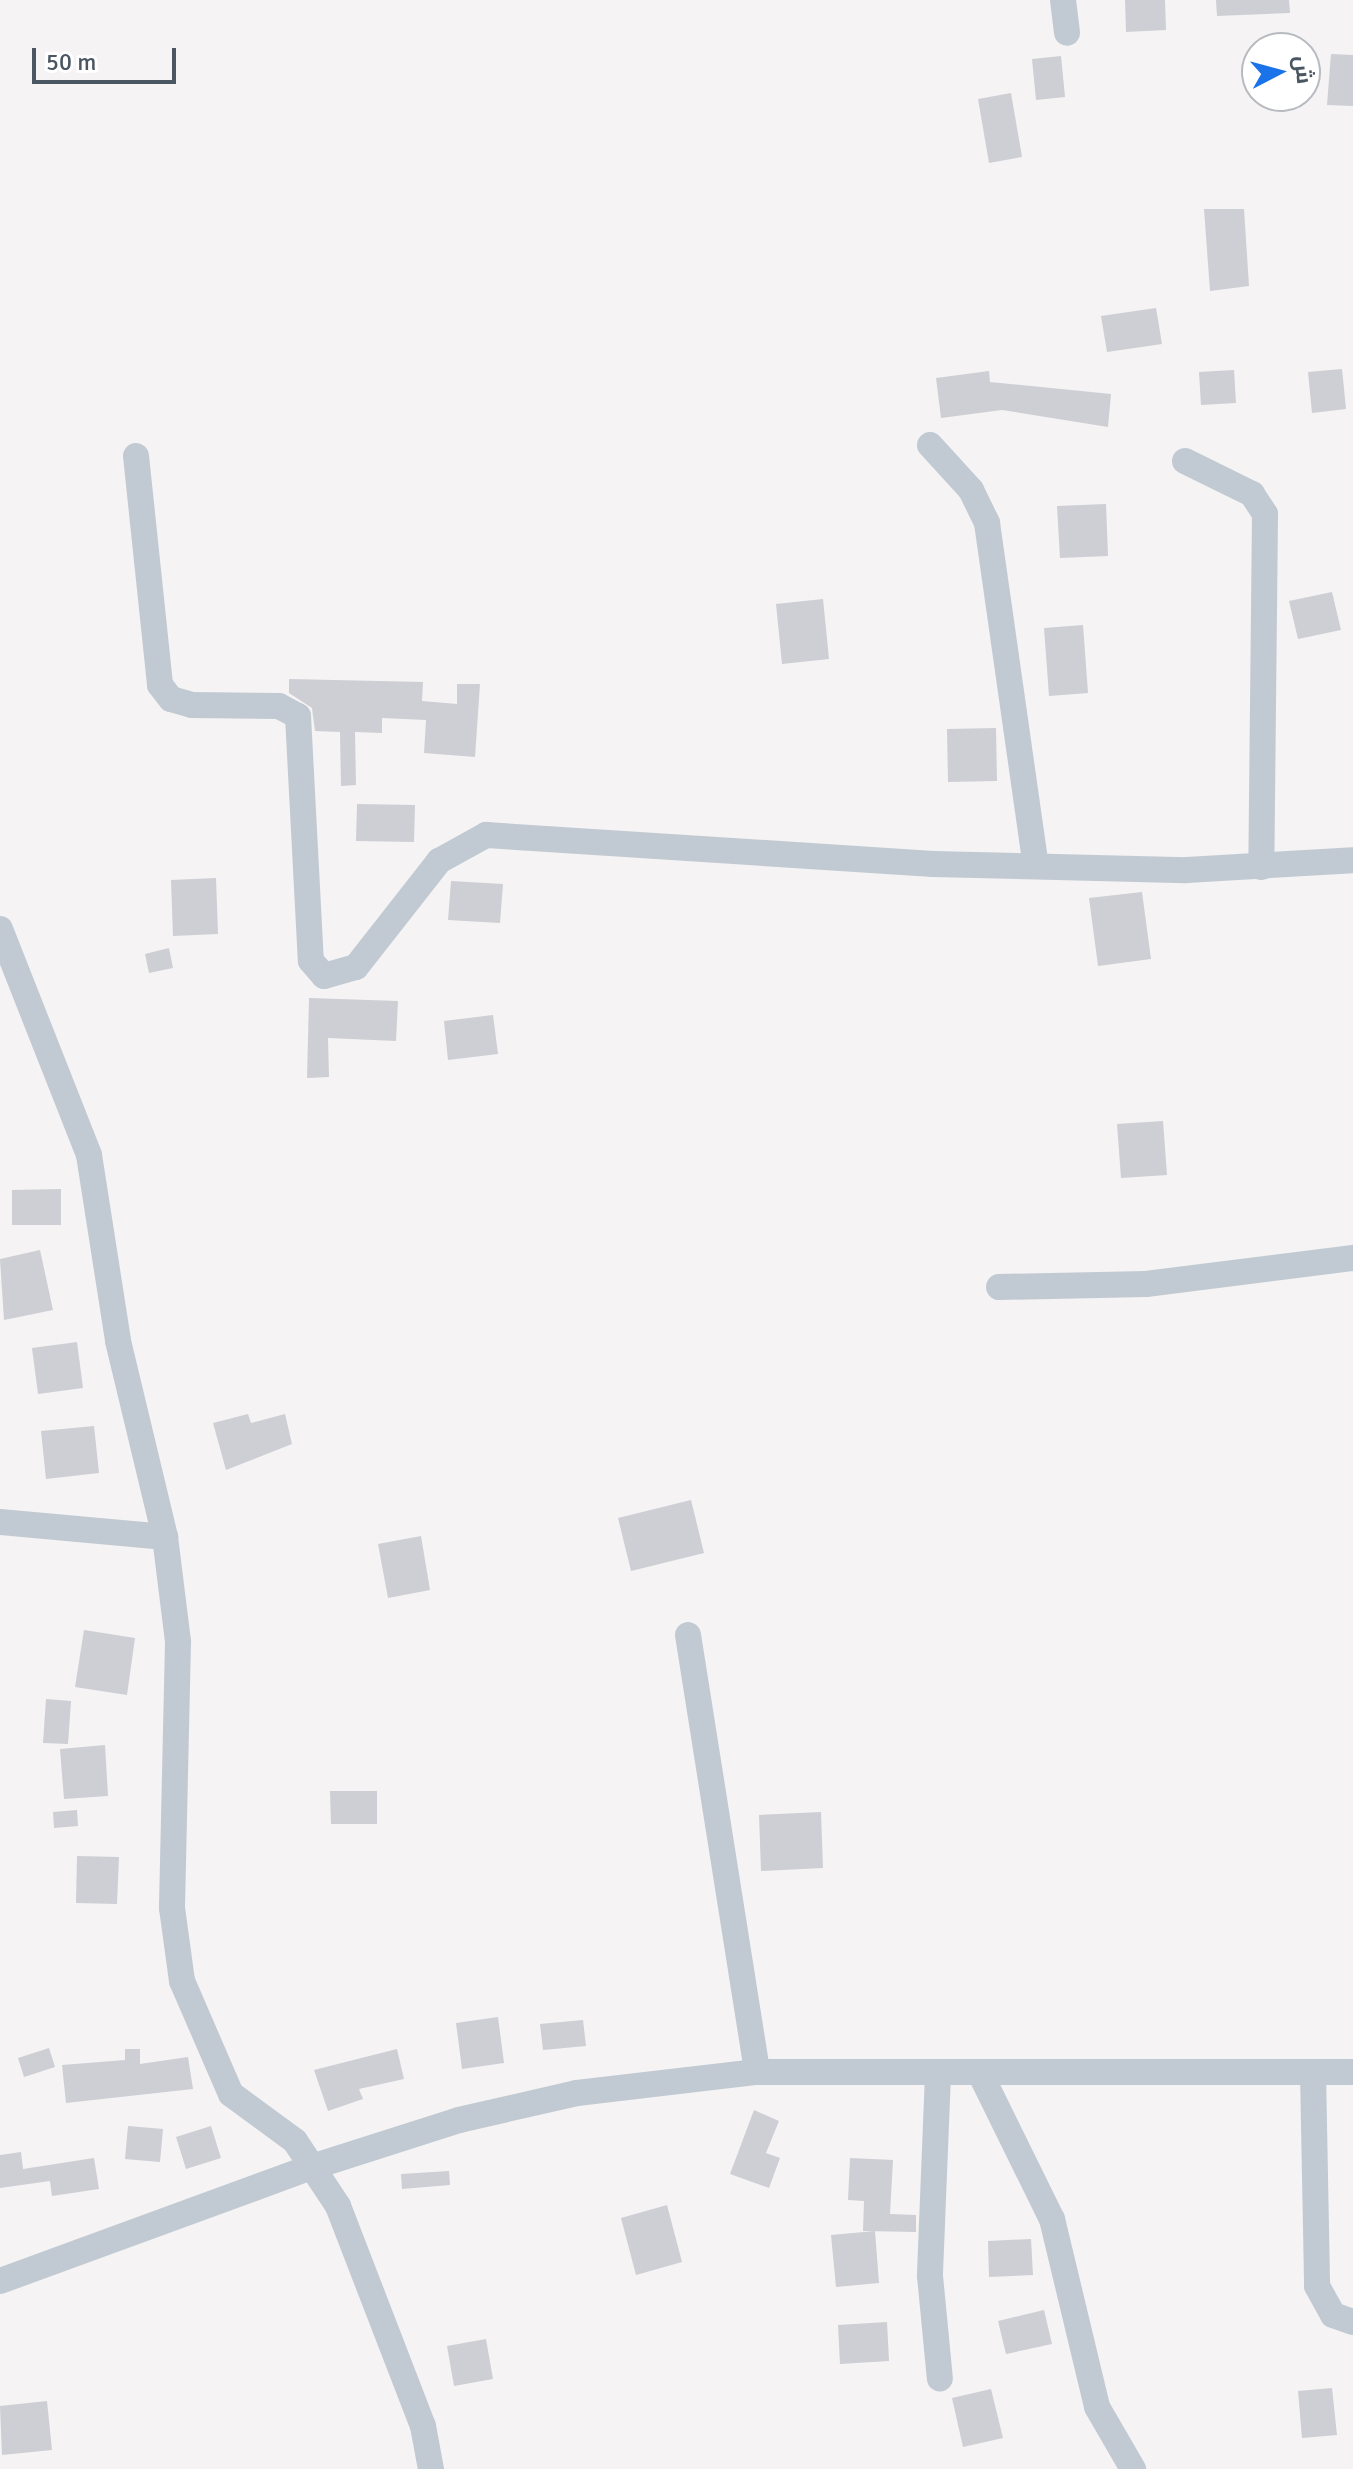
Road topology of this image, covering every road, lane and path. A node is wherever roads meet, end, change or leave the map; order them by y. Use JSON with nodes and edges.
{"nodes":[{"id":1,"x":1063,"y":0,"type":"edge"},
{"id":2,"x":1067,"y":33,"type":"dead end"},
{"id":3,"x":930,"y":445,"type":"dead end"},
{"id":4,"x":136,"y":456,"type":"dead end"},
{"id":5,"x":1185,"y":461,"type":"dead end"},
{"id":6,"x":1353,"y":860,"type":"edge"},
{"id":7,"x":1036,"y":866,"type":"junction"},
{"id":8,"x":1261,"y":867,"type":"junction"},
{"id":9,"x":0,"y":929,"type":"edge"},
{"id":10,"x":1353,"y":1258,"type":"edge"},
{"id":11,"x":999,"y":1287,"type":"dead end"},
{"id":12,"x":0,"y":1522,"type":"edge"},
{"id":13,"x":165,"y":1537,"type":"junction"},
{"id":14,"x":688,"y":1635,"type":"dead end"},
{"id":15,"x":757,"y":2072,"type":"junction"},
{"id":16,"x":1313,"y":2072,"type":"junction"},
{"id":17,"x":1353,"y":2072,"type":"edge"},
{"id":18,"x":938,"y":2074,"type":"junction"},
{"id":19,"x":981,"y":2075,"type":"junction"},
{"id":20,"x":312,"y":2167,"type":"junction"},
{"id":21,"x":0,"y":2281,"type":"edge"},
{"id":22,"x":1353,"y":2322,"type":"edge"},
{"id":23,"x":940,"y":2379,"type":"dead end"},
{"id":24,"x":431,"y":2469,"type":"edge"},
{"id":25,"x":1133,"y":2469,"type":"edge"}],
"edges":[{"from":1,"to":2,"type":"street"},
{"from":3,"to":7,"type":"street"},
{"from":4,"to":7,"type":"street"},
{"from":5,"to":8,"type":"street"},
{"from":6,"to":8,"type":"street"},
{"from":7,"to":8,"type":"street"},
{"from":9,"to":13,"type":"street"},
{"from":10,"to":11,"type":"street"},
{"from":12,"to":13,"type":"street"},
{"from":13,"to":20,"type":"street"},
{"from":14,"to":15,"type":"street"},
{"from":15,"to":18,"type":"street"},
{"from":15,"to":20,"type":"street"},
{"from":16,"to":17,"type":"street"},
{"from":16,"to":19,"type":"street"},
{"from":16,"to":22,"type":"street"},
{"from":18,"to":19,"type":"street"},
{"from":18,"to":23,"type":"street"},
{"from":19,"to":25,"type":"street"},
{"from":20,"to":21,"type":"street"},
{"from":20,"to":24,"type":"street"}]}
